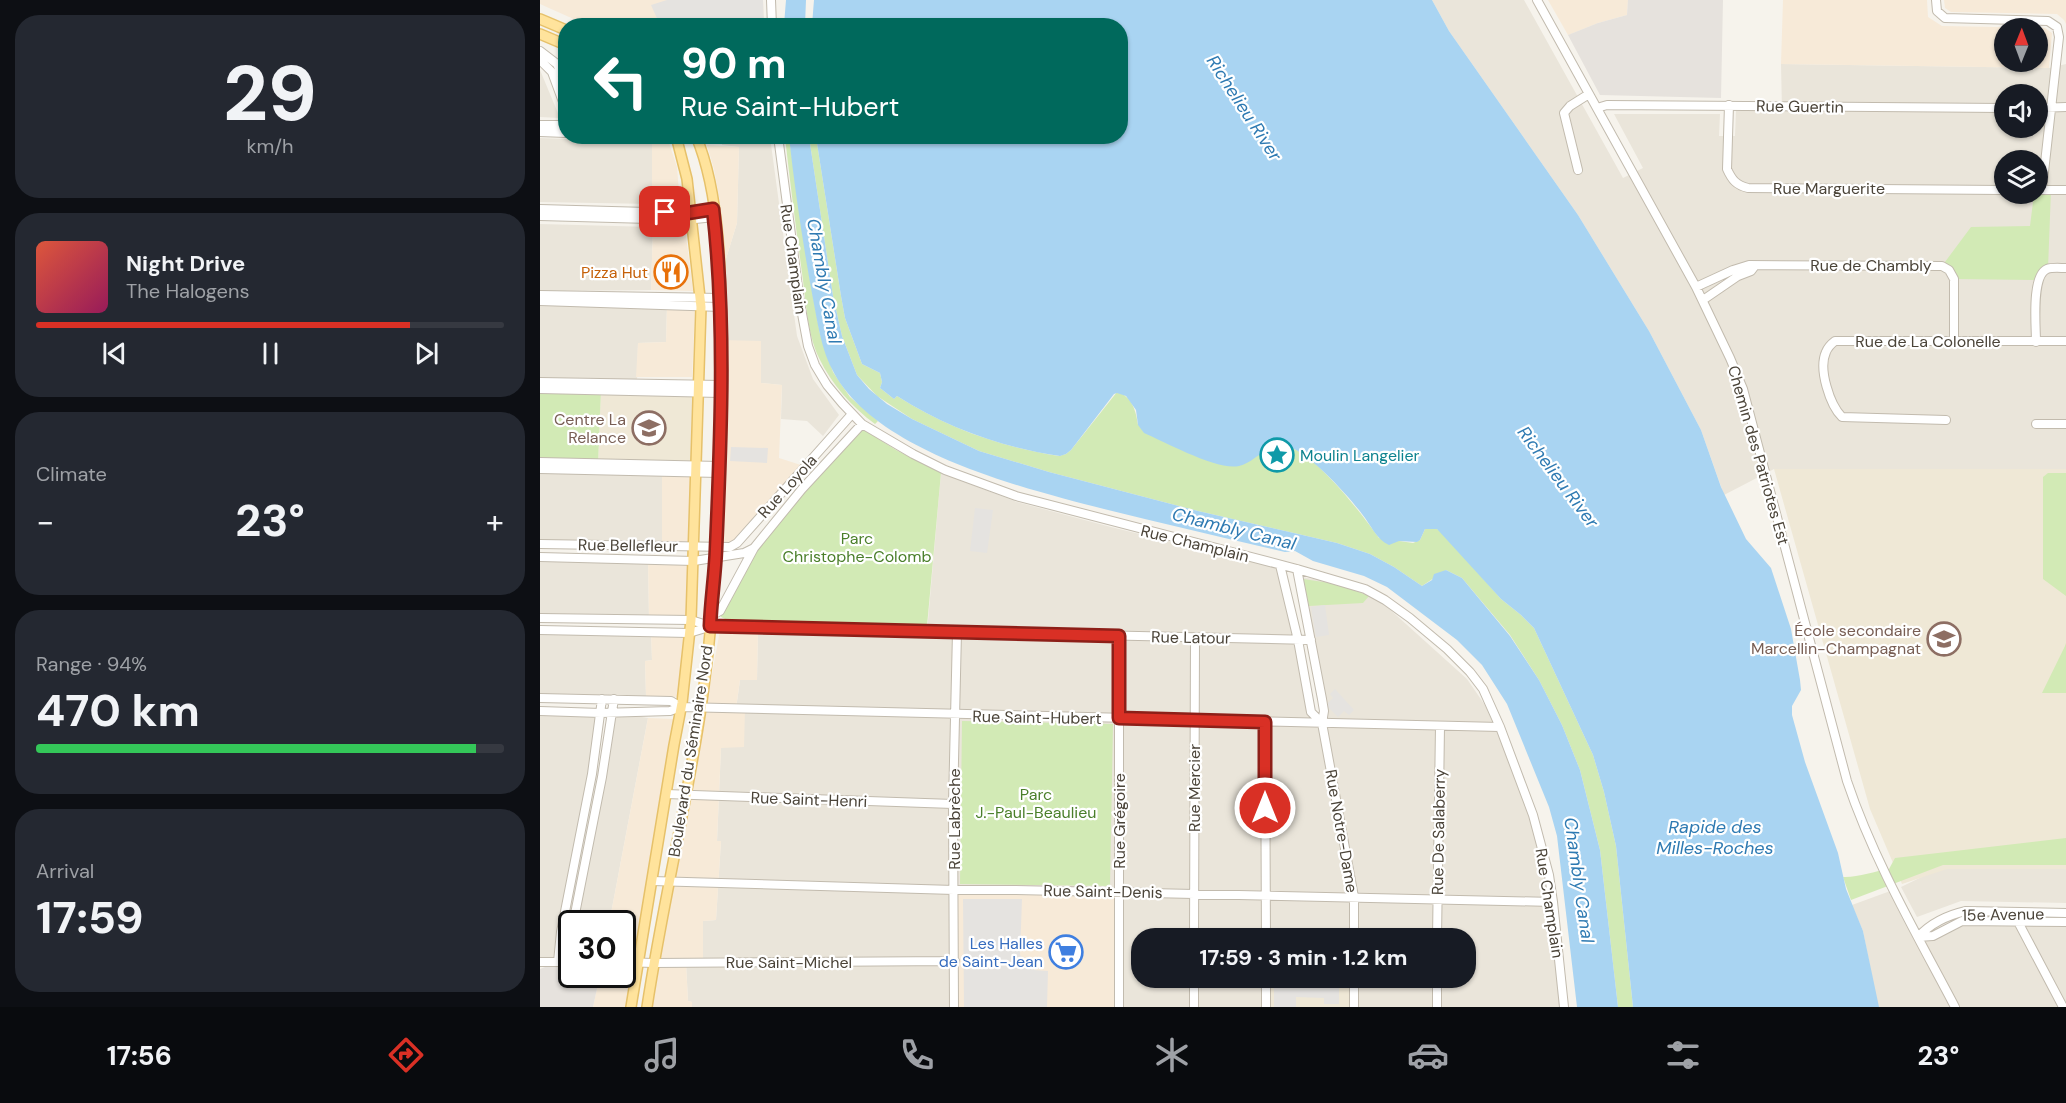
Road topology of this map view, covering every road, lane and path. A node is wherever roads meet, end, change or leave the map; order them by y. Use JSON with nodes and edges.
{"nodes":[{"id":1,"x":771,"y":0,"type":"edge"},
{"id":2,"x":1537,"y":0,"type":"edge"},
{"id":3,"x":1936,"y":0,"type":"edge"},
{"id":4,"x":772,"y":18,"type":"edge"},
{"id":5,"x":540,"y":19,"type":"edge"},
{"id":6,"x":558,"y":27,"type":"edge"},
{"id":7,"x":540,"y":34,"type":"edge"},
{"id":8,"x":558,"y":42,"type":"edge"},
{"id":9,"x":540,"y":51,"type":"edge"},
{"id":10,"x":540,"y":60,"type":"edge"},
{"id":11,"x":558,"y":66,"type":"edge"},
{"id":12,"x":558,"y":88,"type":"edge"},
{"id":13,"x":1589,"y":94,"type":"junction"},
{"id":14,"x":1729,"y":105,"type":"junction"},
{"id":15,"x":1597,"y":108,"type":"junction"},
{"id":16,"x":1994,"y":108,"type":"edge"},
{"id":17,"x":2051,"y":108,"type":"junction"},
{"id":18,"x":2066,"y":108,"type":"edge"},
{"id":19,"x":540,"y":125,"type":"edge"},
{"id":20,"x":558,"y":125,"type":"edge"},
{"id":21,"x":540,"y":132,"type":"edge"},
{"id":22,"x":558,"y":133,"type":"edge"},
{"id":23,"x":678,"y":144,"type":"edge"},
{"id":24,"x":699,"y":144,"type":"edge"},
{"id":25,"x":779,"y":144,"type":"edge"},
{"id":26,"x":2045,"y":150,"type":"edge"},
{"id":27,"x":1578,"y":170,"type":"dead end"},
{"id":28,"x":1994,"y":190,"type":"edge"},
{"id":29,"x":2048,"y":190,"type":"edge"},
{"id":30,"x":2066,"y":190,"type":"edge"},
{"id":31,"x":540,"y":209,"type":"edge"},
{"id":32,"x":714,"y":213,"type":"junction"},
{"id":33,"x":585,"y":214,"type":"junction"},
{"id":34,"x":540,"y":216,"type":"edge"},
{"id":35,"x":692,"y":216,"type":"junction"},
{"id":36,"x":1755,"y":267,"type":"junction"},
{"id":37,"x":2066,"y":268,"type":"edge"},
{"id":38,"x":1696,"y":287,"type":"junction"},
{"id":39,"x":540,"y":295,"type":"edge"},
{"id":40,"x":1702,"y":300,"type":"junction"},
{"id":41,"x":540,"y":301,"type":"edge"},
{"id":42,"x":624,"y":301,"type":"junction"},
{"id":43,"x":721,"y":302,"type":"junction"},
{"id":44,"x":701,"y":303,"type":"junction"},
{"id":45,"x":2066,"y":341,"type":"edge"},
{"id":46,"x":1954,"y":342,"type":"junction"},
{"id":47,"x":2036,"y":342,"type":"junction"},
{"id":48,"x":540,"y":382,"type":"edge"},
{"id":49,"x":600,"y":386,"type":"junction"},
{"id":50,"x":700,"y":388,"type":"junction"},
{"id":51,"x":540,"y":389,"type":"edge"},
{"id":52,"x":721,"y":389,"type":"junction"},
{"id":53,"x":852,"y":414,"type":"junction"},
{"id":54,"x":1946,"y":420,"type":"dead end"},
{"id":55,"x":862,"y":424,"type":"junction"},
{"id":56,"x":2036,"y":424,"type":"dead end"},
{"id":57,"x":2066,"y":424,"type":"edge"},
{"id":58,"x":540,"y":462,"type":"edge"},
{"id":59,"x":605,"y":467,"type":"junction"},
{"id":60,"x":540,"y":469,"type":"edge"},
{"id":61,"x":697,"y":469,"type":"junction"},
{"id":62,"x":719,"y":469,"type":"junction"},
{"id":63,"x":792,"y":479,"type":"junction"},
{"id":64,"x":802,"y":489,"type":"junction"},
{"id":65,"x":540,"y":544,"type":"edge"},
{"id":66,"x":695,"y":546,"type":"junction"},
{"id":67,"x":754,"y":548,"type":"junction"},
{"id":68,"x":716,"y":553,"type":"junction"},
{"id":69,"x":540,"y":557,"type":"edge"},
{"id":70,"x":694,"y":561,"type":"junction"},
{"id":71,"x":1280,"y":565,"type":"junction"},
{"id":72,"x":1297,"y":569,"type":"junction"},
{"id":73,"x":540,"y":618,"type":"edge"},
{"id":74,"x":562,"y":618,"type":"junction"},
{"id":75,"x":622,"y":619,"type":"junction"},
{"id":76,"x":658,"y":620,"type":"junction"},
{"id":77,"x":691,"y":620,"type":"junction"},
{"id":78,"x":711,"y":621,"type":"junction"},
{"id":79,"x":540,"y":630,"type":"edge"},
{"id":80,"x":562,"y":630,"type":"junction"},
{"id":81,"x":623,"y":632,"type":"junction"},
{"id":82,"x":658,"y":632,"type":"junction"},
{"id":83,"x":957,"y":632,"type":"junction"},
{"id":84,"x":689,"y":633,"type":"junction"},
{"id":85,"x":1119,"y":636,"type":"junction"},
{"id":86,"x":1194,"y":637,"type":"junction"},
{"id":87,"x":1298,"y":640,"type":"junction"},
{"id":88,"x":1311,"y":640,"type":"junction"},
{"id":89,"x":540,"y":698,"type":"edge"},
{"id":90,"x":602,"y":699,"type":"junction"},
{"id":91,"x":614,"y":699,"type":"junction"},
{"id":92,"x":681,"y":707,"type":"junction"},
{"id":93,"x":701,"y":708,"type":"junction"},
{"id":94,"x":540,"y":711,"type":"edge"},
{"id":95,"x":613,"y":712,"type":"junction"},
{"id":96,"x":601,"y":713,"type":"junction"},
{"id":97,"x":954,"y":715,"type":"junction"},
{"id":98,"x":1119,"y":718,"type":"junction"},
{"id":99,"x":1194,"y":720,"type":"junction"},
{"id":100,"x":1265,"y":722,"type":"junction"},
{"id":101,"x":1322,"y":723,"type":"junction"},
{"id":102,"x":1440,"y":726,"type":"junction"},
{"id":103,"x":1500,"y":727,"type":"junction"},
{"id":104,"x":592,"y":774,"type":"junction"},
{"id":105,"x":602,"y":777,"type":"junction"},
{"id":106,"x":666,"y":794,"type":"junction"},
{"id":107,"x":687,"y":795,"type":"junction"},
{"id":108,"x":953,"y":804,"type":"junction"},
{"id":109,"x":580,"y":838,"type":"junction"},
{"id":110,"x":590,"y":840,"type":"junction"},
{"id":111,"x":652,"y":881,"type":"junction"},
{"id":112,"x":668,"y":882,"type":"junction"},
{"id":113,"x":954,"y":890,"type":"junction"},
{"id":114,"x":1119,"y":892,"type":"junction"},
{"id":115,"x":1194,"y":893,"type":"junction"},
{"id":116,"x":1266,"y":895,"type":"junction"},
{"id":117,"x":1354,"y":897,"type":"junction"},
{"id":118,"x":1436,"y":899,"type":"junction"},
{"id":119,"x":1553,"y":902,"type":"junction"},
{"id":120,"x":565,"y":910,"type":"edge"},
{"id":121,"x":576,"y":910,"type":"edge"},
{"id":122,"x":2012,"y":912,"type":"junction"},
{"id":123,"x":2066,"y":913,"type":"edge"},
{"id":124,"x":2017,"y":921,"type":"junction"},
{"id":125,"x":2066,"y":922,"type":"edge"},
{"id":126,"x":1194,"y":928,"type":"edge"},
{"id":127,"x":1266,"y":928,"type":"edge"},
{"id":128,"x":1354,"y":928,"type":"edge"},
{"id":129,"x":1437,"y":928,"type":"edge"},
{"id":130,"x":1918,"y":936,"type":"junction"},
{"id":131,"x":955,"y":961,"type":"junction"},
{"id":132,"x":540,"y":962,"type":"edge"},
{"id":133,"x":558,"y":962,"type":"edge"},
{"id":134,"x":636,"y":963,"type":"edge"},
{"id":135,"x":639,"y":963,"type":"junction"},
{"id":136,"x":653,"y":963,"type":"junction"},
{"id":137,"x":1194,"y":988,"type":"edge"},
{"id":138,"x":1266,"y":988,"type":"edge"},
{"id":139,"x":1354,"y":988,"type":"edge"},
{"id":140,"x":1437,"y":988,"type":"edge"},
{"id":141,"x":2064,"y":1004,"type":"edge"},
{"id":142,"x":631,"y":1007,"type":"edge"},
{"id":143,"x":647,"y":1007,"type":"edge"},
{"id":144,"x":954,"y":1007,"type":"edge"},
{"id":145,"x":1119,"y":1007,"type":"edge"},
{"id":146,"x":1194,"y":1007,"type":"edge"},
{"id":147,"x":1266,"y":1007,"type":"edge"},
{"id":148,"x":1354,"y":1007,"type":"edge"},
{"id":149,"x":1437,"y":1007,"type":"edge"},
{"id":150,"x":1564,"y":1007,"type":"edge"},
{"id":151,"x":1955,"y":1007,"type":"edge"}],
"edges":[{"from":1,"to":4,"type":"street"},
{"from":2,"to":13,"type":"street","name":"Chemin des Patriotes Est"},
{"from":3,"to":17,"type":"street"},
{"from":5,"to":6,"type":"main road"},
{"from":7,"to":8,"type":"main road"},
{"from":9,"to":11,"type":"street"},
{"from":10,"to":12,"type":"street"},
{"from":13,"to":15,"type":"street","name":"Chemin des Patriotes Est"},
{"from":13,"to":27,"type":"street"},
{"from":14,"to":15,"type":"street","name":"Rue Guertin"},
{"from":14,"to":16,"type":"street","name":"Rue Guertin"},
{"from":14,"to":28,"type":"street","name":"Rue Marguerite"},
{"from":15,"to":38,"type":"street","name":"Chemin des Patriotes Est"},
{"from":17,"to":18,"type":"street"},
{"from":17,"to":26,"type":"street"},
{"from":19,"to":20,"type":"street"},
{"from":21,"to":22,"type":"street"},
{"from":23,"to":35,"type":"main road","name":"Boulevard du Séminaire Nord"},
{"from":24,"to":32,"type":"main road","name":"Boulevard du Séminaire Nord"},
{"from":25,"to":53,"type":"street","name":"Rue Champlain"},
{"from":29,"to":30,"type":"street"},
{"from":31,"to":33,"type":"street"},
{"from":32,"to":35,"type":"street"},
{"from":32,"to":43,"type":"main road","name":"Boulevard du Séminaire Nord"},
{"from":33,"to":34,"type":"street"},
{"from":33,"to":35,"type":"street"},
{"from":35,"to":44,"type":"main road","name":"Boulevard du Séminaire Nord"},
{"from":36,"to":38,"type":"street","name":"Rue de Chambly"},
{"from":36,"to":40,"type":"street","name":"Rue de Chambly"},
{"from":36,"to":46,"type":"street","name":"Rue de Chambly"},
{"from":37,"to":47,"type":"street"},
{"from":38,"to":40,"type":"street","name":"Chemin des Patriotes Est"},
{"from":39,"to":42,"type":"street"},
{"from":40,"to":130,"type":"street","name":"Chemin des Patriotes Est"},
{"from":41,"to":42,"type":"street"},
{"from":42,"to":44,"type":"street"},
{"from":43,"to":44,"type":"street"},
{"from":43,"to":52,"type":"main road","name":"Boulevard du Séminaire Nord"},
{"from":44,"to":50,"type":"main road","name":"Boulevard du Séminaire Nord"},
{"from":45,"to":47,"type":"street","name":"Rue de La Colonelle"},
{"from":46,"to":47,"type":"street","name":"Rue de La Colonelle"},
{"from":46,"to":54,"type":"street","name":"Rue de La Colonelle"},
{"from":48,"to":49,"type":"street"},
{"from":49,"to":50,"type":"street"},
{"from":49,"to":51,"type":"street"},
{"from":50,"to":52,"type":"street"},
{"from":50,"to":61,"type":"main road","name":"Boulevard du Séminaire Nord"},
{"from":52,"to":62,"type":"main road","name":"Boulevard du Séminaire Nord"},
{"from":53,"to":55,"type":"street","name":"Rue Champlain"},
{"from":53,"to":63,"type":"street","name":"Rue Loyola"},
{"from":55,"to":64,"type":"street","name":"Rue Loyola"},
{"from":55,"to":71,"type":"street","name":"Rue Champlain"},
{"from":56,"to":57,"type":"street"},
{"from":58,"to":59,"type":"street"},
{"from":59,"to":60,"type":"street"},
{"from":59,"to":61,"type":"street"},
{"from":61,"to":62,"type":"street"},
{"from":61,"to":66,"type":"main road","name":"Boulevard du Séminaire Nord"},
{"from":62,"to":68,"type":"main road","name":"Boulevard du Séminaire Nord"},
{"from":63,"to":64,"type":"street"},
{"from":63,"to":68,"type":"street","name":"Rue Loyola"},
{"from":64,"to":67,"type":"street","name":"Rue Loyola"},
{"from":65,"to":66,"type":"street","name":"Rue Bellefleur"},
{"from":66,"to":68,"type":"street","name":"Rue Bellefleur"},
{"from":66,"to":70,"type":"main road","name":"Boulevard du Séminaire Nord"},
{"from":67,"to":68,"type":"street"},
{"from":67,"to":78,"type":"street","name":"Rue Loyola"},
{"from":68,"to":70,"type":"street","name":"Rue Bellefleur"},
{"from":68,"to":78,"type":"main road","name":"Boulevard du Séminaire Nord"},
{"from":69,"to":70,"type":"street","name":"Rue Bellefleur"},
{"from":70,"to":77,"type":"main road","name":"Boulevard du Séminaire Nord"},
{"from":71,"to":72,"type":"street","name":"Rue Champlain"},
{"from":71,"to":87,"type":"street","name":"Rue Notre-Dame"},
{"from":72,"to":88,"type":"street","name":"Rue Notre-Dame"},
{"from":72,"to":103,"type":"street","name":"Rue Champlain"},
{"from":73,"to":74,"type":"street","name":"Rue Latour"},
{"from":74,"to":75,"type":"street","name":"Rue Latour"},
{"from":74,"to":80,"type":"street"},
{"from":75,"to":76,"type":"street","name":"Rue Latour"},
{"from":75,"to":81,"type":"street"},
{"from":76,"to":77,"type":"street","name":"Rue Latour"},
{"from":76,"to":82,"type":"street"},
{"from":77,"to":78,"type":"street","name":"Rue Latour"},
{"from":77,"to":84,"type":"main road","name":"Boulevard du Séminaire Nord"},
{"from":78,"to":83,"type":"street","name":"Rue Latour"},
{"from":78,"to":84,"type":"street","name":"Rue Latour"},
{"from":78,"to":93,"type":"main road","name":"Boulevard du Séminaire Nord"},
{"from":79,"to":80,"type":"street","name":"Rue Latour"},
{"from":80,"to":81,"type":"street","name":"Rue Latour"},
{"from":81,"to":82,"type":"street","name":"Rue Latour"},
{"from":82,"to":84,"type":"street","name":"Rue Latour"},
{"from":83,"to":85,"type":"street","name":"Rue Latour"},
{"from":83,"to":97,"type":"street","name":"Rue Labrèche"},
{"from":84,"to":92,"type":"main road","name":"Boulevard du Séminaire Nord"},
{"from":85,"to":86,"type":"street","name":"Rue Latour"},
{"from":85,"to":98,"type":"street","name":"Rue Grégoire"},
{"from":86,"to":87,"type":"street","name":"Rue Latour"},
{"from":86,"to":99,"type":"street","name":"Rue Mercier"},
{"from":87,"to":88,"type":"street","name":"Rue Latour"},
{"from":87,"to":101,"type":"street","name":"Rue Notre-Dame"},
{"from":88,"to":101,"type":"street","name":"Rue Notre-Dame"},
{"from":89,"to":90,"type":"street","name":"Rue Saint-Hubert"},
{"from":90,"to":91,"type":"street","name":"Rue Saint-Hubert"},
{"from":90,"to":96,"type":"street"},
{"from":91,"to":92,"type":"street","name":"Rue Saint-Hubert"},
{"from":91,"to":95,"type":"street"},
{"from":92,"to":93,"type":"street","name":"Rue Saint-Hubert"},
{"from":92,"to":95,"type":"street","name":"Rue Saint-Hubert"},
{"from":92,"to":106,"type":"main road","name":"Boulevard du Séminaire Nord"},
{"from":93,"to":97,"type":"street","name":"Rue Saint-Hubert"},
{"from":93,"to":107,"type":"main road","name":"Boulevard du Séminaire Nord"},
{"from":94,"to":96,"type":"street","name":"Rue Saint-Hubert"},
{"from":95,"to":96,"type":"street","name":"Rue Saint-Hubert"},
{"from":95,"to":105,"type":"street"},
{"from":96,"to":104,"type":"street"},
{"from":97,"to":98,"type":"street","name":"Rue Saint-Hubert"},
{"from":97,"to":108,"type":"street","name":"Rue Labrèche"},
{"from":98,"to":99,"type":"street","name":"Rue Saint-Hubert"},
{"from":98,"to":114,"type":"street","name":"Rue Grégoire"},
{"from":99,"to":100,"type":"street","name":"Rue Saint-Hubert"},
{"from":99,"to":115,"type":"street","name":"Rue Mercier"},
{"from":100,"to":101,"type":"street","name":"Rue Saint-Hubert"},
{"from":100,"to":116,"type":"street"},
{"from":101,"to":102,"type":"street","name":"Rue Saint-Hubert"},
{"from":101,"to":117,"type":"street","name":"Rue Notre-Dame"},
{"from":102,"to":103,"type":"street","name":"Rue Saint-Hubert"},
{"from":102,"to":118,"type":"street","name":"Rue De Salaberry"},
{"from":103,"to":119,"type":"street","name":"Rue Champlain"},
{"from":104,"to":105,"type":"street"},
{"from":104,"to":109,"type":"street"},
{"from":105,"to":110,"type":"street"},
{"from":106,"to":107,"type":"street","name":"Rue Saint-Henri"},
{"from":106,"to":111,"type":"main road","name":"Boulevard du Séminaire Nord"},
{"from":107,"to":108,"type":"street","name":"Rue Saint-Henri"},
{"from":107,"to":112,"type":"main road","name":"Boulevard du Séminaire Nord"},
{"from":108,"to":113,"type":"street","name":"Rue Labrèche"},
{"from":109,"to":110,"type":"street"},
{"from":109,"to":120,"type":"street"},
{"from":110,"to":121,"type":"street"},
{"from":111,"to":112,"type":"street","name":"Rue Saint-Denis"},
{"from":111,"to":135,"type":"main road","name":"Boulevard du Séminaire Nord"},
{"from":112,"to":113,"type":"street","name":"Rue Saint-Denis"},
{"from":112,"to":136,"type":"main road","name":"Boulevard du Séminaire Nord"},
{"from":113,"to":114,"type":"street","name":"Rue Saint-Denis"},
{"from":113,"to":131,"type":"street","name":"Rue Labrèche"},
{"from":114,"to":115,"type":"street","name":"Rue Saint-Denis"},
{"from":114,"to":145,"type":"street","name":"Rue Grégoire"},
{"from":115,"to":116,"type":"street","name":"Rue Saint-Denis"},
{"from":115,"to":126,"type":"street","name":"Rue Mercier"},
{"from":116,"to":117,"type":"street","name":"Rue Saint-Denis"},
{"from":116,"to":127,"type":"street"},
{"from":117,"to":118,"type":"street","name":"Rue Saint-Denis"},
{"from":117,"to":128,"type":"street","name":"Rue Notre-Dame"},
{"from":118,"to":119,"type":"street","name":"Rue Saint-Denis"},
{"from":118,"to":129,"type":"street","name":"Rue De Salaberry"},
{"from":119,"to":150,"type":"street","name":"Rue Champlain"},
{"from":122,"to":123,"type":"street","name":"15e Avenue"},
{"from":122,"to":124,"type":"street"},
{"from":122,"to":130,"type":"street","name":"15e Avenue"},
{"from":124,"to":125,"type":"street","name":"15e Avenue"},
{"from":124,"to":130,"type":"street","name":"15e Avenue"},
{"from":124,"to":141,"type":"street"},
{"from":130,"to":151,"type":"street","name":"Chemin des Patriotes Est"},
{"from":131,"to":136,"type":"street","name":"Rue Saint-Michel"},
{"from":131,"to":144,"type":"street","name":"Rue Labrèche"},
{"from":132,"to":133,"type":"street"},
{"from":134,"to":135,"type":"street","name":"Rue Saint-Michel"},
{"from":135,"to":136,"type":"street","name":"Rue Saint-Michel"},
{"from":135,"to":142,"type":"main road","name":"Boulevard du Séminaire Nord"},
{"from":136,"to":143,"type":"main road","name":"Boulevard du Séminaire Nord"},
{"from":137,"to":146,"type":"street"},
{"from":138,"to":147,"type":"street"},
{"from":139,"to":148,"type":"street"},
{"from":140,"to":149,"type":"street"}]}
